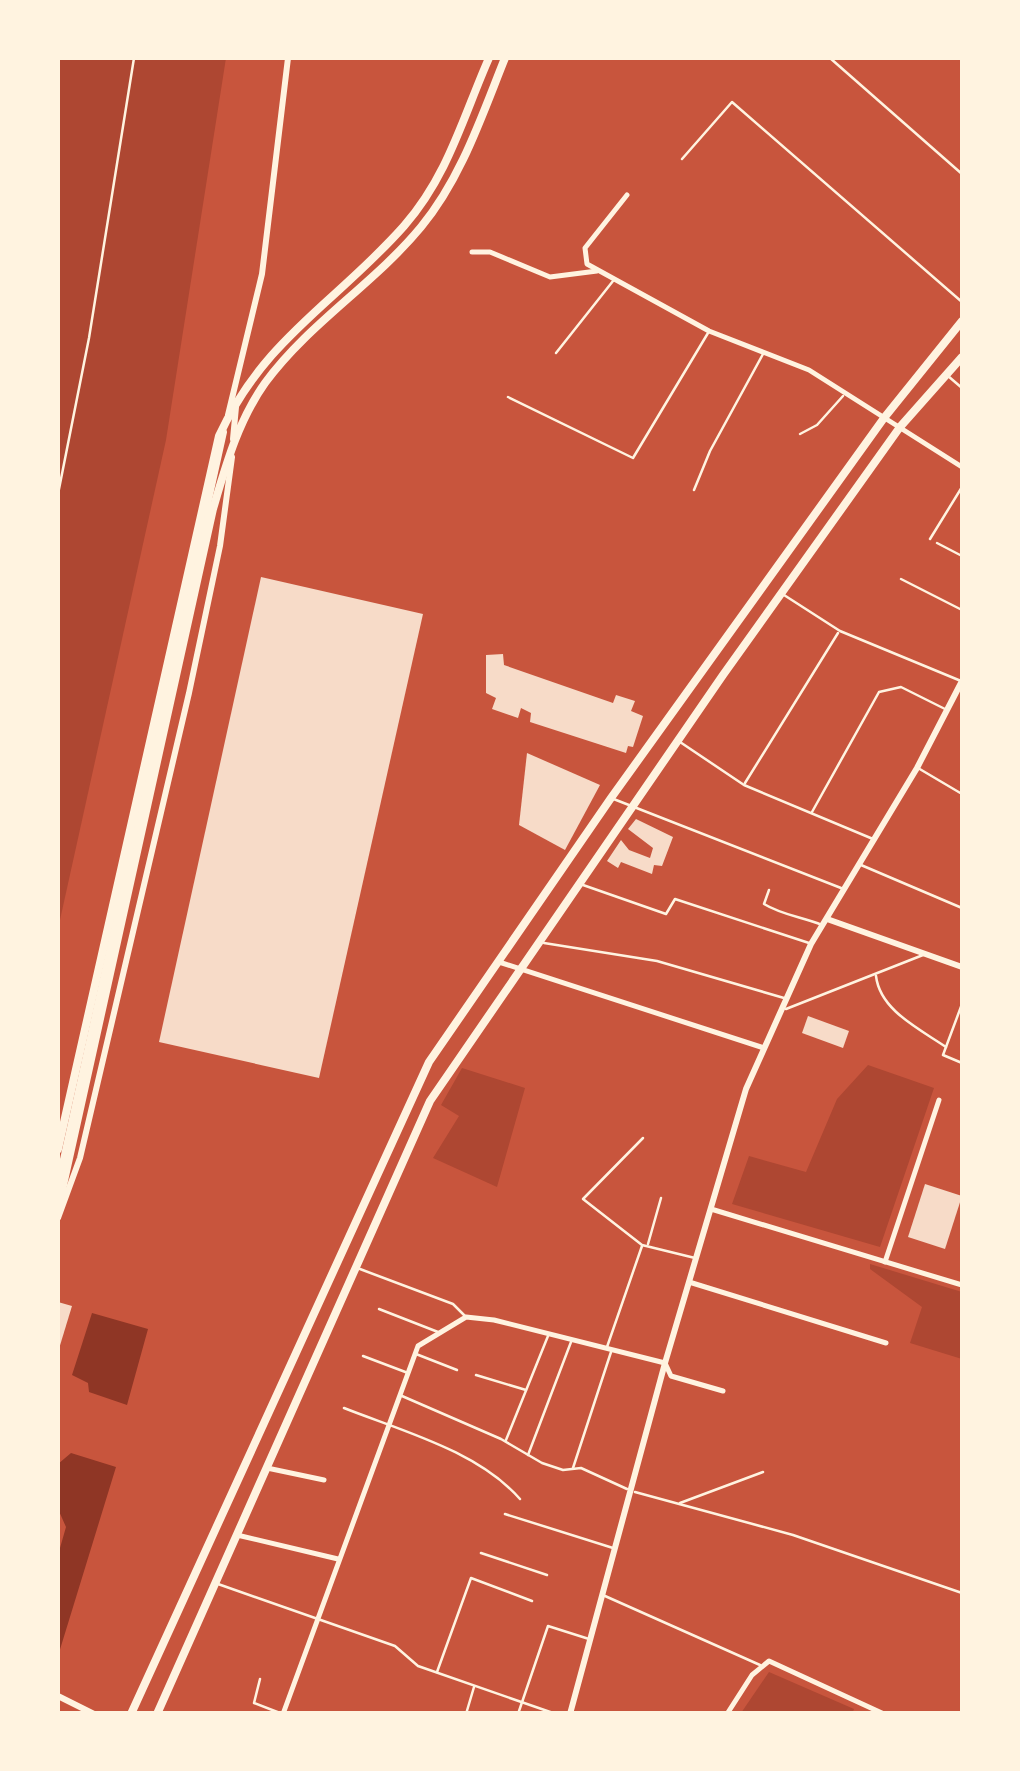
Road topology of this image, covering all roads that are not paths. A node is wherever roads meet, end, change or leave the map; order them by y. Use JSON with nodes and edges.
{"nodes":[{"id":1,"x":289,"y":58,"type":"edge"},
{"id":2,"x":489,"y":58,"type":"edge"},
{"id":3,"x":504,"y":58,"type":"edge"},
{"id":4,"x":830,"y":58,"type":"edge"},
{"id":5,"x":682,"y":159,"type":"dead end"},
{"id":6,"x":962,"y":174,"type":"edge"},
{"id":7,"x":627,"y":195,"type":"dead end"},
{"id":8,"x":472,"y":252,"type":"dead end"},
{"id":9,"x":597,"y":270,"type":"junction"},
{"id":10,"x":614,"y":280,"type":"junction"},
{"id":11,"x":962,"y":302,"type":"edge"},
{"id":12,"x":962,"y":321,"type":"edge"},
{"id":13,"x":709,"y":331,"type":"junction"},
{"id":14,"x":556,"y":353,"type":"dead end"},
{"id":15,"x":764,"y":353,"type":"junction"},
{"id":16,"x":962,"y":356,"type":"edge"},
{"id":17,"x":240,"y":371,"type":"junction"},
{"id":18,"x":947,"y":374,"type":"junction"},
{"id":19,"x":962,"y":388,"type":"edge"},
{"id":20,"x":844,"y":395,"type":"junction"},
{"id":21,"x":508,"y":397,"type":"dead end"},
{"id":22,"x":884,"y":418,"type":"junction"},
{"id":23,"x":900,"y":427,"type":"junction"},
{"id":24,"x":800,"y":434,"type":"dead end"},
{"id":25,"x":962,"y":467,"type":"edge"},
{"id":26,"x":962,"y":488,"type":"edge"},
{"id":27,"x":694,"y":490,"type":"dead end"},
{"id":28,"x":930,"y":539,"type":"road end"},
{"id":29,"x":901,"y":579,"type":"dead end"},
{"id":30,"x":782,"y":594,"type":"junction"},
{"id":31,"x":962,"y":610,"type":"edge"},
{"id":32,"x":840,"y":631,"type":"junction"},
{"id":33,"x":962,"y":681,"type":"edge"},
{"id":34,"x":960,"y":693,"type":"edge"},
{"id":35,"x":948,"y":710,"type":"junction"},
{"id":36,"x":677,"y":740,"type":"junction"},
{"id":37,"x":917,"y":768,"type":"junction"},
{"id":38,"x":744,"y":785,"type":"junction"},
{"id":39,"x":962,"y":794,"type":"edge"},
{"id":40,"x":611,"y":798,"type":"junction"},
{"id":41,"x":630,"y":808,"type":"junction"},
{"id":42,"x":812,"y":813,"type":"junction"},
{"id":43,"x":875,"y":840,"type":"junction"},
{"id":44,"x":860,"y":865,"type":"junction"},
{"id":45,"x":577,"y":883,"type":"junction"},
{"id":46,"x":842,"y":888,"type":"junction"},
{"id":47,"x":769,"y":890,"type":"dead end"},
{"id":48,"x":962,"y":908,"type":"edge"},
{"id":49,"x":825,"y":922,"type":"junction"},
{"id":50,"x":116,"y":924,"type":"junction"},
{"id":51,"x":134,"y":928,"type":"junction"},
{"id":52,"x":536,"y":942,"type":"junction"},
{"id":53,"x":811,"y":944,"type":"junction"},
{"id":54,"x":927,"y":954,"type":"junction"},
{"id":55,"x":499,"y":962,"type":"junction"},
{"id":56,"x":962,"y":968,"type":"edge"},
{"id":57,"x":518,"y":969,"type":"junction"},
{"id":58,"x":876,"y":974,"type":"junction"},
{"id":59,"x":786,"y":998,"type":"junction"},
{"id":60,"x":962,"y":1004,"type":"edge"},
{"id":61,"x":780,"y":1011,"type":"junction"},
{"id":62,"x":946,"y":1047,"type":"junction"},
{"id":63,"x":764,"y":1048,"type":"junction"},
{"id":64,"x":962,"y":1063,"type":"edge"},
{"id":65,"x":939,"y":1100,"type":"dead end"},
{"id":66,"x":643,"y":1138,"type":"dead end"},
{"id":67,"x":58,"y":1150,"type":"edge"},
{"id":68,"x":58,"y":1182,"type":"edge"},
{"id":69,"x":661,"y":1198,"type":"dead end"},
{"id":70,"x":58,"y":1208,"type":"edge"},
{"id":71,"x":711,"y":1209,"type":"junction"},
{"id":72,"x":58,"y":1218,"type":"edge"},
{"id":73,"x":645,"y":1245,"type":"junction"},
{"id":74,"x":336,"y":1258,"type":"junction"},
{"id":75,"x":696,"y":1258,"type":"junction"},
{"id":76,"x":885,"y":1262,"type":"junction"},
{"id":77,"x":353,"y":1266,"type":"junction"},
{"id":78,"x":690,"y":1282,"type":"junction"},
{"id":79,"x":962,"y":1285,"type":"edge"},
{"id":80,"x":379,"y":1309,"type":"dead end"},
{"id":81,"x":466,"y":1317,"type":"junction"},
{"id":82,"x":438,"y":1332,"type":"junction"},
{"id":83,"x":549,"y":1335,"type":"junction"},
{"id":84,"x":572,"y":1340,"type":"junction"},
{"id":85,"x":886,"y":1344,"type":"dead end"},
{"id":86,"x":609,"y":1350,"type":"junction"},
{"id":87,"x":415,"y":1354,"type":"junction"},
{"id":88,"x":363,"y":1356,"type":"dead end"},
{"id":89,"x":665,"y":1364,"type":"junction"},
{"id":90,"x":456,"y":1370,"type":"dead end"},
{"id":91,"x":408,"y":1373,"type":"junction"},
{"id":92,"x":476,"y":1374,"type":"dead end"},
{"id":93,"x":526,"y":1390,"type":"junction"},
{"id":94,"x":723,"y":1391,"type":"dead end"},
{"id":95,"x":400,"y":1395,"type":"junction"},
{"id":96,"x":344,"y":1408,"type":"dead end"},
{"id":97,"x":389,"y":1426,"type":"junction"},
{"id":98,"x":505,"y":1441,"type":"junction"},
{"id":99,"x":528,"y":1455,"type":"junction"},
{"id":100,"x":264,"y":1467,"type":"junction"},
{"id":101,"x":573,"y":1469,"type":"junction"},
{"id":102,"x":763,"y":1472,"type":"dead end"},
{"id":103,"x":324,"y":1480,"type":"dead end"},
{"id":104,"x":631,"y":1491,"type":"junction"},
{"id":105,"x":520,"y":1499,"type":"dead end"},
{"id":106,"x":678,"y":1504,"type":"junction"},
{"id":107,"x":505,"y":1514,"type":"dead end"},
{"id":108,"x":234,"y":1534,"type":"junction"},
{"id":109,"x":615,"y":1548,"type":"junction"},
{"id":110,"x":481,"y":1553,"type":"dead end"},
{"id":111,"x":338,"y":1559,"type":"junction"},
{"id":112,"x":547,"y":1575,"type":"dead end"},
{"id":113,"x":213,"y":1583,"type":"junction"},
{"id":114,"x":962,"y":1592,"type":"edge"},
{"id":115,"x":603,"y":1596,"type":"junction"},
{"id":116,"x":532,"y":1601,"type":"dead end"},
{"id":117,"x":315,"y":1617,"type":"junction"},
{"id":118,"x":591,"y":1640,"type":"junction"},
{"id":119,"x":760,"y":1665,"type":"junction"},
{"id":120,"x":436,"y":1673,"type":"junction"},
{"id":121,"x":260,"y":1679,"type":"dead end"},
{"id":122,"x":474,"y":1686,"type":"junction"},
{"id":123,"x":58,"y":1696,"type":"edge"},
{"id":124,"x":522,"y":1702,"type":"junction"},
{"id":125,"x":94,"y":1714,"type":"edge"},
{"id":126,"x":131,"y":1714,"type":"edge"},
{"id":127,"x":156,"y":1714,"type":"edge"},
{"id":128,"x":282,"y":1714,"type":"edge"},
{"id":129,"x":466,"y":1714,"type":"edge"},
{"id":130,"x":518,"y":1714,"type":"edge"},
{"id":131,"x":556,"y":1714,"type":"edge"},
{"id":132,"x":570,"y":1714,"type":"edge"},
{"id":133,"x":727,"y":1714,"type":"edge"},
{"id":134,"x":884,"y":1714,"type":"edge"}],
"edges":[{"from":1,"to":17,"type":"street"},
{"from":2,"to":67,"type":"main road"},
{"from":3,"to":70,"type":"main road"},
{"from":4,"to":6,"type":"lane"},
{"from":5,"to":11,"type":"lane"},
{"from":7,"to":9,"type":"street"},
{"from":8,"to":9,"type":"street"},
{"from":9,"to":10,"type":"street"},
{"from":10,"to":13,"type":"street"},
{"from":10,"to":14,"type":"lane"},
{"from":12,"to":22,"type":"main road"},
{"from":13,"to":15,"type":"street"},
{"from":13,"to":21,"type":"lane"},
{"from":15,"to":20,"type":"street"},
{"from":15,"to":27,"type":"lane"},
{"from":16,"to":18,"type":"main road"},
{"from":17,"to":50,"type":"street"},
{"from":17,"to":51,"type":"street"},
{"from":18,"to":19,"type":"lane"},
{"from":18,"to":23,"type":"main road"},
{"from":20,"to":22,"type":"street"},
{"from":20,"to":24,"type":"lane"},
{"from":22,"to":23,"type":"street"},
{"from":22,"to":40,"type":"main road"},
{"from":23,"to":25,"type":"street"},
{"from":23,"to":30,"type":"main road"},
{"from":26,"to":28,"type":"lane"},
{"from":29,"to":31,"type":"lane"},
{"from":30,"to":32,"type":"lane"},
{"from":30,"to":36,"type":"main road"},
{"from":32,"to":33,"type":"lane"},
{"from":32,"to":38,"type":"lane"},
{"from":33,"to":34,"type":"street"},
{"from":34,"to":35,"type":"street"},
{"from":35,"to":37,"type":"street"},
{"from":35,"to":42,"type":"lane"},
{"from":36,"to":38,"type":"lane"},
{"from":36,"to":41,"type":"main road"},
{"from":37,"to":39,"type":"lane"},
{"from":37,"to":43,"type":"street"},
{"from":38,"to":42,"type":"lane"},
{"from":40,"to":41,"type":"lane"},
{"from":40,"to":55,"type":"main road"},
{"from":41,"to":45,"type":"main road"},
{"from":41,"to":46,"type":"lane"},
{"from":42,"to":43,"type":"lane"},
{"from":43,"to":44,"type":"street"},
{"from":44,"to":46,"type":"street"},
{"from":44,"to":48,"type":"lane"},
{"from":45,"to":52,"type":"main road"},
{"from":45,"to":53,"type":"lane"},
{"from":46,"to":49,"type":"street"},
{"from":47,"to":49,"type":"lane"},
{"from":49,"to":53,"type":"street"},
{"from":49,"to":54,"type":"street"},
{"from":50,"to":51,"type":"street"},
{"from":50,"to":68,"type":"street"},
{"from":51,"to":72,"type":"street"},
{"from":52,"to":57,"type":"main road"},
{"from":52,"to":59,"type":"lane"},
{"from":53,"to":59,"type":"street"},
{"from":54,"to":56,"type":"street"},
{"from":54,"to":58,"type":"lane"},
{"from":55,"to":57,"type":"street"},
{"from":55,"to":74,"type":"main road"},
{"from":57,"to":63,"type":"street"},
{"from":57,"to":77,"type":"main road"},
{"from":58,"to":61,"type":"lane"},
{"from":58,"to":62,"type":"lane"},
{"from":59,"to":61,"type":"street"},
{"from":60,"to":62,"type":"lane"},
{"from":61,"to":63,"type":"street"},
{"from":62,"to":64,"type":"lane"},
{"from":63,"to":71,"type":"street"},
{"from":65,"to":76,"type":"street"},
{"from":66,"to":73,"type":"lane"},
{"from":69,"to":73,"type":"lane"},
{"from":71,"to":75,"type":"street"},
{"from":71,"to":76,"type":"street"},
{"from":73,"to":75,"type":"lane"},
{"from":73,"to":86,"type":"lane"},
{"from":74,"to":77,"type":"lane"},
{"from":74,"to":126,"type":"main road"},
{"from":75,"to":78,"type":"street"},
{"from":76,"to":79,"type":"street"},
{"from":77,"to":81,"type":"lane"},
{"from":77,"to":100,"type":"main road"},
{"from":78,"to":85,"type":"street"},
{"from":78,"to":89,"type":"street"},
{"from":80,"to":82,"type":"lane"},
{"from":81,"to":82,"type":"street"},
{"from":81,"to":83,"type":"street"},
{"from":82,"to":87,"type":"street"},
{"from":83,"to":84,"type":"street"},
{"from":83,"to":93,"type":"lane"},
{"from":84,"to":86,"type":"street"},
{"from":84,"to":99,"type":"lane"},
{"from":86,"to":89,"type":"street"},
{"from":86,"to":101,"type":"lane"},
{"from":87,"to":90,"type":"lane"},
{"from":87,"to":91,"type":"street"},
{"from":88,"to":91,"type":"lane"},
{"from":89,"to":94,"type":"street"},
{"from":89,"to":104,"type":"street"},
{"from":91,"to":95,"type":"street"},
{"from":92,"to":93,"type":"lane"},
{"from":93,"to":98,"type":"lane"},
{"from":95,"to":97,"type":"street"},
{"from":95,"to":98,"type":"lane"},
{"from":96,"to":97,"type":"lane"},
{"from":97,"to":105,"type":"lane"},
{"from":97,"to":111,"type":"street"},
{"from":98,"to":99,"type":"lane"},
{"from":99,"to":101,"type":"lane"},
{"from":100,"to":103,"type":"street"},
{"from":100,"to":108,"type":"main road"},
{"from":101,"to":104,"type":"lane"},
{"from":102,"to":106,"type":"lane"},
{"from":104,"to":106,"type":"lane"},
{"from":104,"to":109,"type":"street"},
{"from":106,"to":114,"type":"lane"},
{"from":107,"to":109,"type":"lane"},
{"from":108,"to":111,"type":"street"},
{"from":108,"to":113,"type":"main road"},
{"from":109,"to":115,"type":"street"},
{"from":110,"to":112,"type":"lane"},
{"from":111,"to":117,"type":"street"},
{"from":113,"to":117,"type":"lane"},
{"from":113,"to":127,"type":"main road"},
{"from":115,"to":118,"type":"street"},
{"from":115,"to":119,"type":"lane"},
{"from":116,"to":120,"type":"lane"},
{"from":117,"to":120,"type":"lane"},
{"from":117,"to":128,"type":"street"},
{"from":118,"to":124,"type":"lane"},
{"from":118,"to":132,"type":"street"},
{"from":119,"to":133,"type":"street"},
{"from":119,"to":134,"type":"street"},
{"from":120,"to":122,"type":"lane"},
{"from":121,"to":128,"type":"lane"},
{"from":122,"to":124,"type":"lane"},
{"from":122,"to":129,"type":"lane"},
{"from":123,"to":125,"type":"street"},
{"from":124,"to":130,"type":"lane"},
{"from":124,"to":131,"type":"lane"}]}
